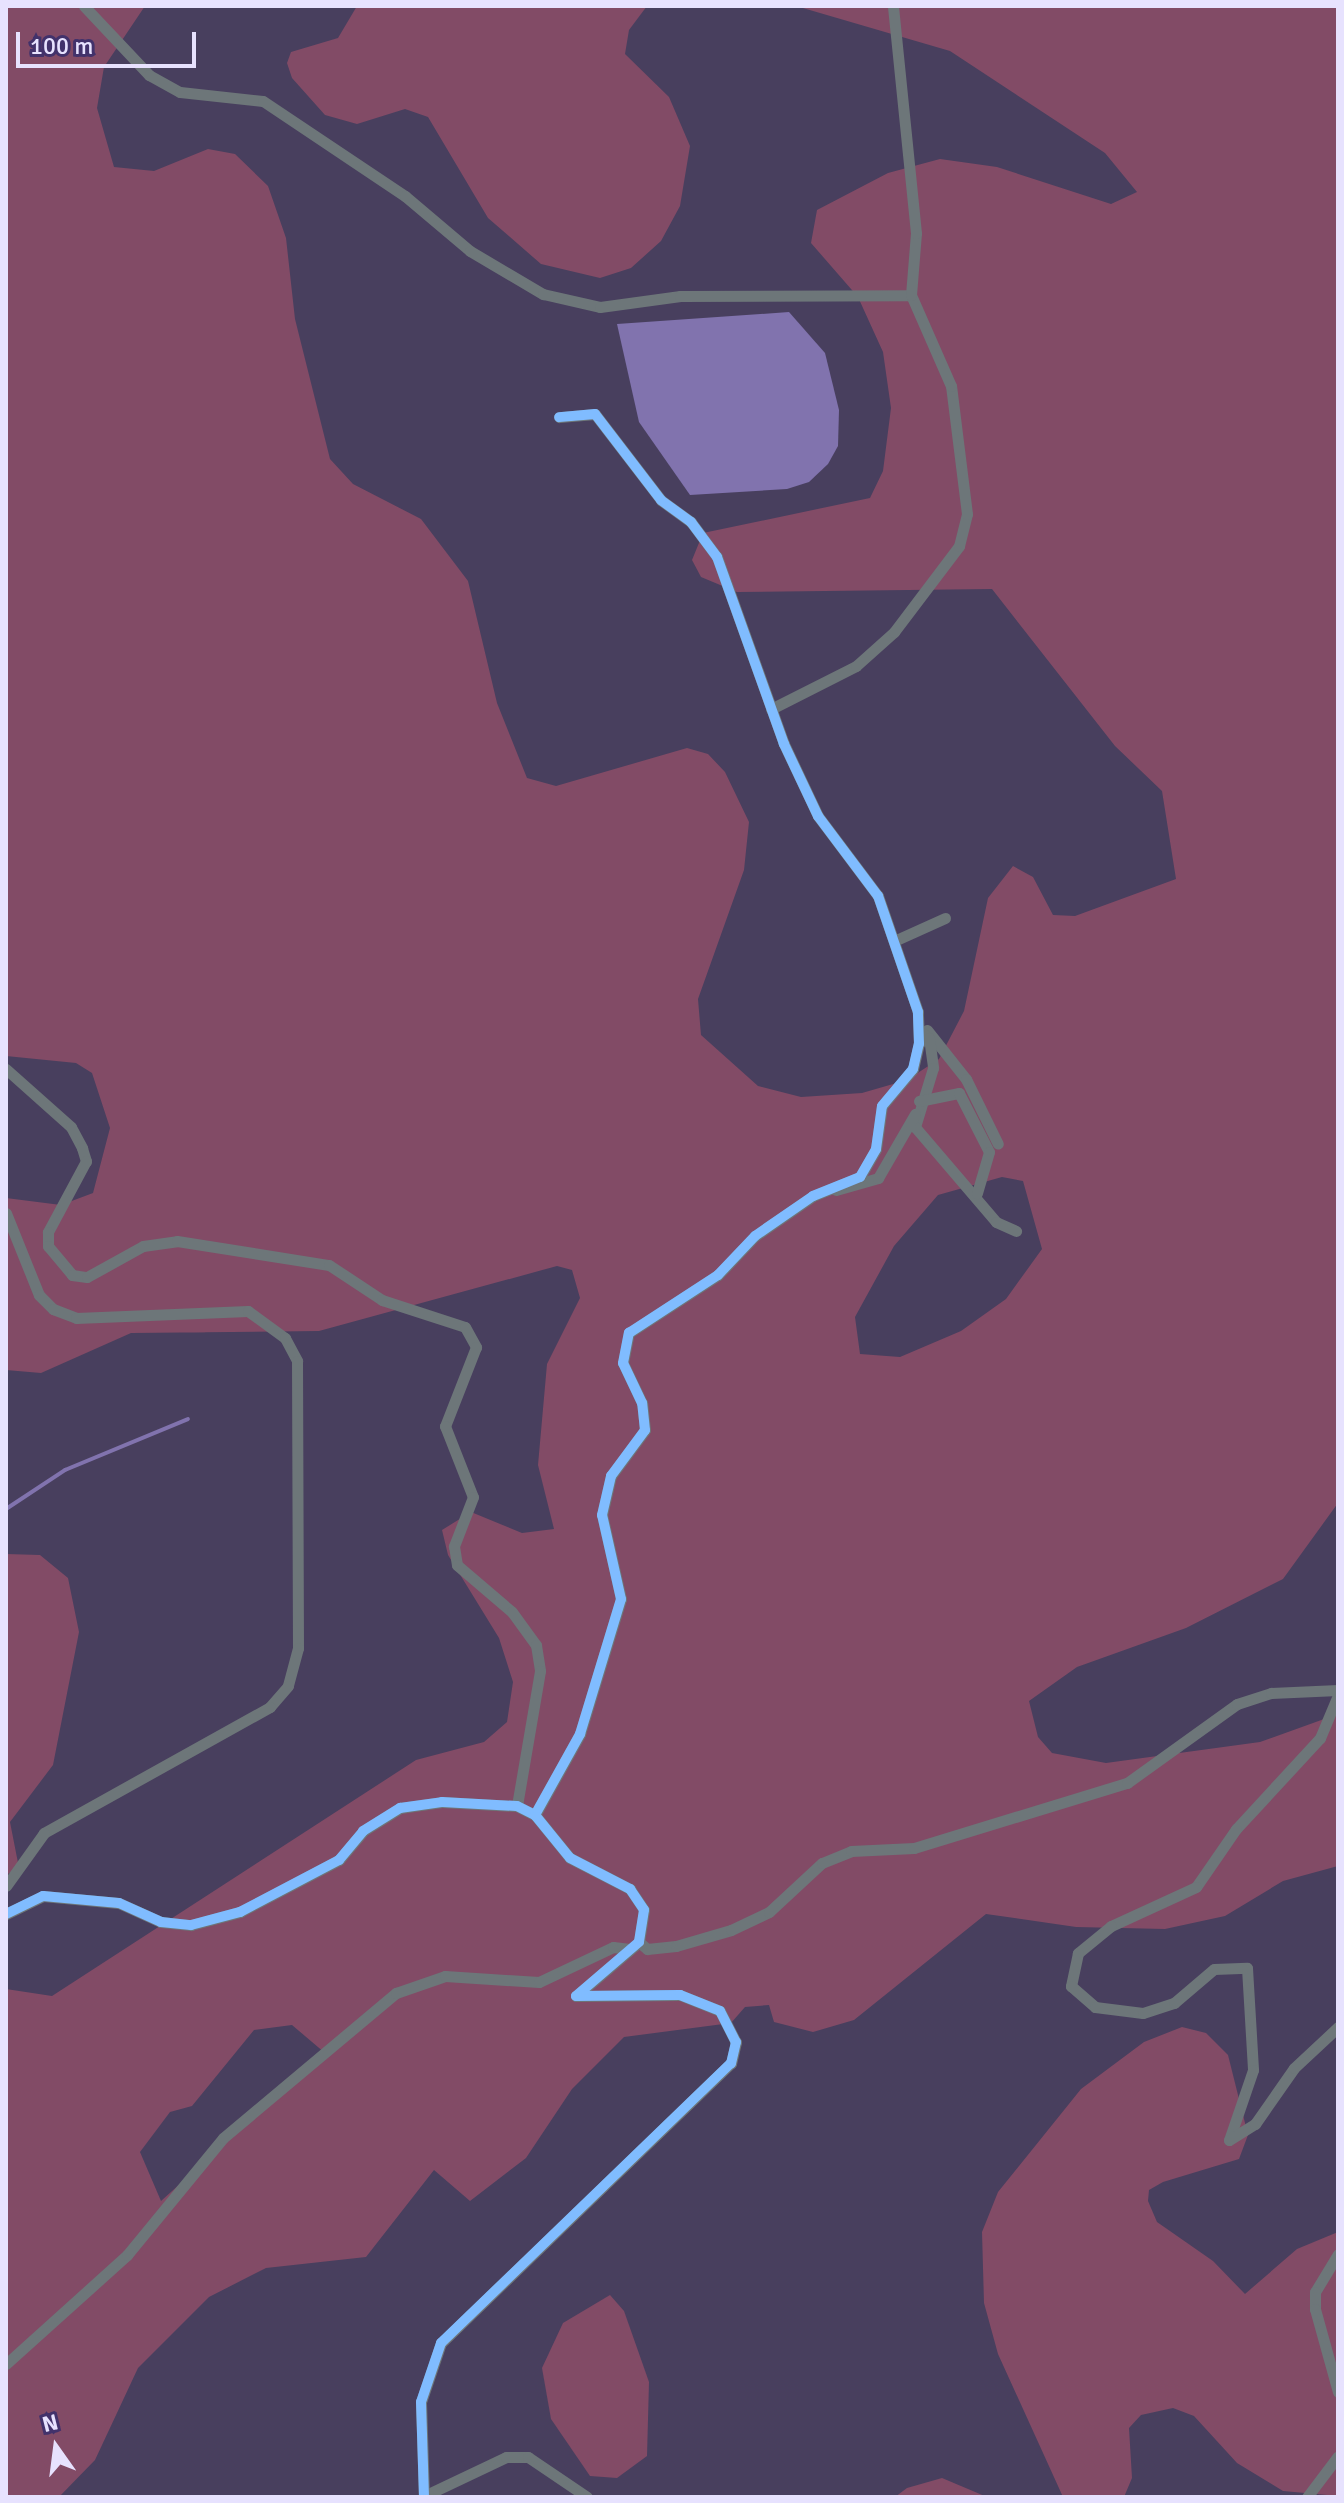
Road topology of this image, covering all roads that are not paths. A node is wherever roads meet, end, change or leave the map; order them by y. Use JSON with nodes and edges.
{"nodes":[{"id":1,"x":84,"y":6,"type":"edge"},
{"id":2,"x":893,"y":6,"type":"edge"},
{"id":3,"x":911,"y":295,"type":"junction"},
{"id":4,"x":559,"y":417,"type":"dead end"},
{"id":5,"x":771,"y":709,"type":"junction"},
{"id":6,"x":945,"y":918,"type":"dead end"},
{"id":7,"x":894,"y":941,"type":"junction"},
{"id":8,"x":919,"y":1031,"type":"junction"},
{"id":9,"x":6,"y":1069,"type":"edge"},
{"id":10,"x":919,"y":1101,"type":"junction"},
{"id":11,"x":915,"y":1114,"type":"junction"},
{"id":12,"x":998,"y":1144,"type":"dead end"},
{"id":13,"x":827,"y":1190,"type":"junction"},
{"id":14,"x":977,"y":1193,"type":"junction"},
{"id":15,"x":6,"y":1213,"type":"edge"},
{"id":16,"x":1016,"y":1231,"type":"dead end"},
{"id":17,"x":1338,"y":1692,"type":"edge"},
{"id":18,"x":517,"y":1806,"type":"junction"},
{"id":19,"x":535,"y":1815,"type":"junction"},
{"id":20,"x":6,"y":1886,"type":"edge"},
{"id":21,"x":6,"y":1914,"type":"edge"},
{"id":22,"x":635,"y":1946,"type":"junction"},
{"id":23,"x":1338,"y":2027,"type":"edge"},
{"id":24,"x":1338,"y":2254,"type":"edge"},
{"id":25,"x":6,"y":2364,"type":"edge"},
{"id":26,"x":1338,"y":2392,"type":"edge"},
{"id":27,"x":1338,"y":2456,"type":"edge"},
{"id":28,"x":424,"y":2497,"type":"edge"},
{"id":29,"x":587,"y":2497,"type":"edge"},
{"id":30,"x":1307,"y":2497,"type":"edge"}],
"edges":[{"from":1,"to":3,"type":"street"},
{"from":2,"to":3,"type":"street"},
{"from":3,"to":5,"type":"street"},
{"from":4,"to":5,"type":"street"},
{"from":5,"to":7,"type":"street"},
{"from":6,"to":7,"type":"street"},
{"from":7,"to":8,"type":"street"},
{"from":8,"to":10,"type":"street"},
{"from":8,"to":12,"type":"street"},
{"from":8,"to":13,"type":"street"},
{"from":9,"to":18,"type":"street"},
{"from":10,"to":11,"type":"street"},
{"from":10,"to":14,"type":"street"},
{"from":11,"to":13,"type":"street"},
{"from":11,"to":14,"type":"street"},
{"from":13,"to":19,"type":"street"},
{"from":14,"to":16,"type":"street"},
{"from":15,"to":20,"type":"street"},
{"from":17,"to":22,"type":"street"},
{"from":17,"to":23,"type":"street"},
{"from":18,"to":19,"type":"street"},
{"from":18,"to":21,"type":"street"},
{"from":19,"to":22,"type":"street"},
{"from":22,"to":25,"type":"street"},
{"from":22,"to":28,"type":"street"},
{"from":24,"to":26,"type":"street"},
{"from":27,"to":30,"type":"street"},
{"from":28,"to":29,"type":"street"}]}
